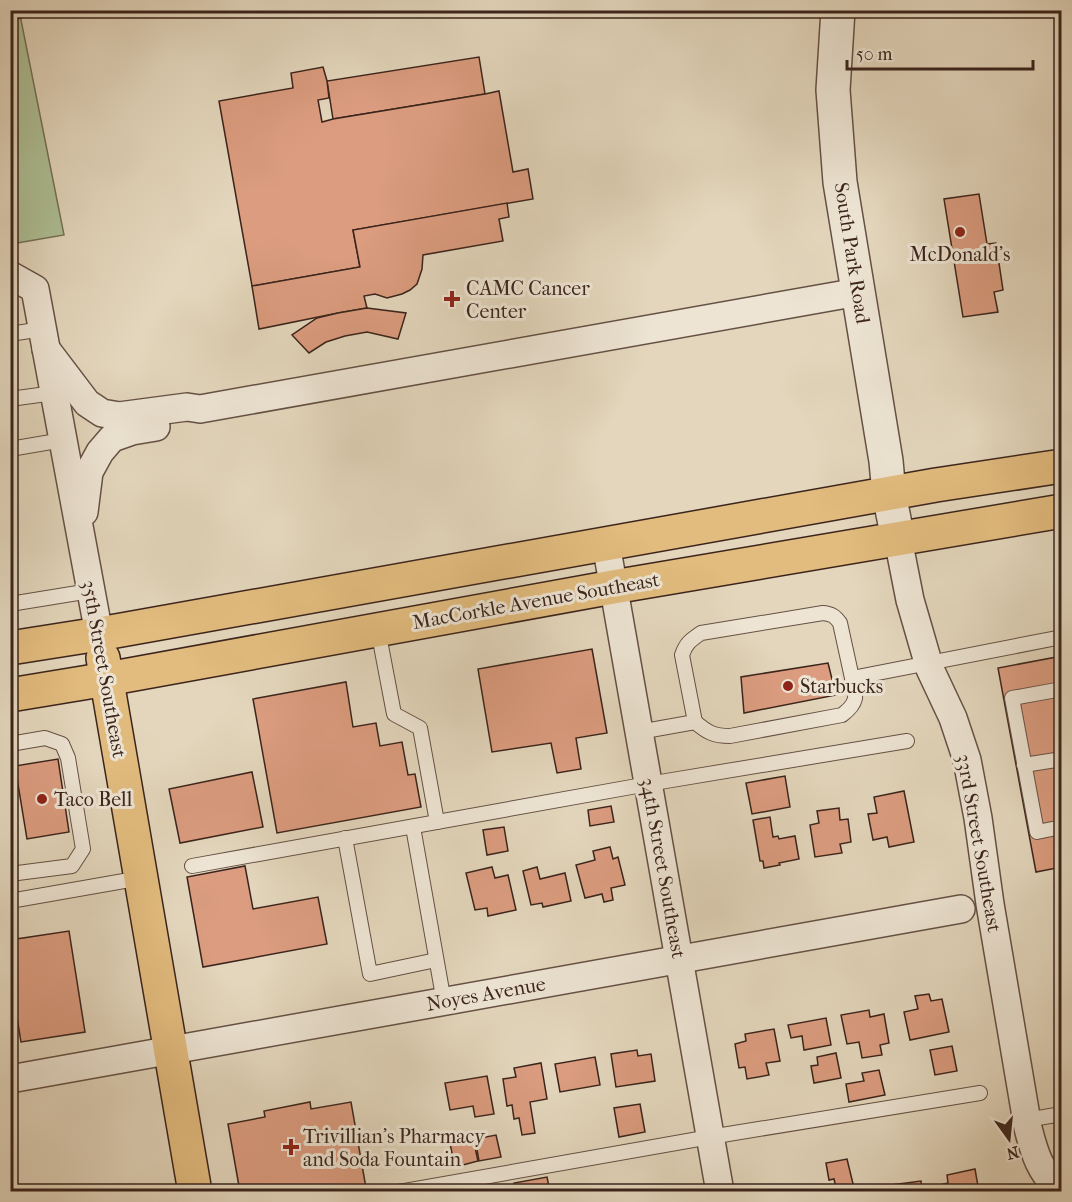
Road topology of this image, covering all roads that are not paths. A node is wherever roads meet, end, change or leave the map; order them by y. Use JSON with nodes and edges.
{"nodes":[{"id":1,"x":838,"y":10,"type":"edge"},
{"id":2,"x":10,"y":275,"type":"edge"},
{"id":3,"x":858,"y":292,"type":"junction"},
{"id":4,"x":10,"y":334,"type":"edge"},
{"id":5,"x":44,"y":339,"type":"junction"},
{"id":6,"x":54,"y":393,"type":"junction"},
{"id":7,"x":10,"y":399,"type":"edge"},
{"id":8,"x":200,"y":409,"type":"junction"},
{"id":9,"x":63,"y":440,"type":"junction"},
{"id":10,"x":10,"y":449,"type":"edge"},
{"id":11,"x":1062,"y":466,"type":"edge"},
{"id":12,"x":889,"y":494,"type":"junction"},
{"id":13,"x":1062,"y":511,"type":"edge"},
{"id":14,"x":81,"y":534,"type":"junction"},
{"id":15,"x":898,"y":539,"type":"junction"},
{"id":16,"x":606,"y":543,"type":"junction"},
{"id":17,"x":613,"y":587,"type":"junction"},
{"id":18,"x":90,"y":591,"type":"junction"},
{"id":19,"x":10,"y":604,"type":"edge"},
{"id":20,"x":378,"y":630,"type":"junction"},
{"id":21,"x":99,"y":634,"type":"junction"},
{"id":22,"x":1062,"y":637,"type":"edge"},
{"id":23,"x":10,"y":648,"type":"edge"},
{"id":24,"x":928,"y":662,"type":"junction"},
{"id":25,"x":852,"y":678,"type":"junction"},
{"id":26,"x":107,"y":679,"type":"junction"},
{"id":27,"x":1062,"y":689,"type":"edge"},
{"id":28,"x":10,"y":695,"type":"edge"},
{"id":29,"x":694,"y":722,"type":"junction"},
{"id":30,"x":639,"y":732,"type":"junction"},
{"id":31,"x":906,"y":741,"type":"dead end"},
{"id":32,"x":10,"y":744,"type":"edge"},
{"id":33,"x":1062,"y":759,"type":"edge"},
{"id":34,"x":1024,"y":765,"type":"junction"},
{"id":35,"x":648,"y":784,"type":"junction"},
{"id":36,"x":437,"y":822,"type":"junction"},
{"id":37,"x":413,"y":827,"type":"junction"},
{"id":38,"x":1062,"y":827,"type":"edge"},
{"id":39,"x":345,"y":838,"type":"junction"},
{"id":40,"x":192,"y":867,"type":"dead end"},
{"id":41,"x":10,"y":874,"type":"edge"},
{"id":42,"x":141,"y":878,"type":"junction"},
{"id":43,"x":10,"y":901,"type":"edge"},
{"id":44,"x":961,"y":909,"type":"dead end"},
{"id":45,"x":679,"y":959,"type":"junction"},
{"id":46,"x":435,"y":960,"type":"junction"},
{"id":47,"x":444,"y":1002,"type":"junction"},
{"id":48,"x":171,"y":1051,"type":"junction"},
{"id":49,"x":10,"y":1079,"type":"edge"},
{"id":50,"x":980,"y":1093,"type":"dead end"},
{"id":51,"x":1062,"y":1114,"type":"edge"},
{"id":52,"x":1026,"y":1119,"type":"junction"},
{"id":53,"x":710,"y":1137,"type":"junction"},
{"id":54,"x":195,"y":1191,"type":"edge"},
{"id":55,"x":399,"y":1191,"type":"edge"},
{"id":56,"x":720,"y":1191,"type":"edge"},
{"id":57,"x":1060,"y":1191,"type":"edge"}],
"edges":[{"from":1,"to":3,"type":"street","name":"South Park Road"},
{"from":2,"to":5,"type":"street","name":"35th Street Southeast"},
{"from":3,"to":8,"type":"street"},
{"from":3,"to":12,"type":"street","name":"South Park Road"},
{"from":4,"to":5,"type":"lane"},
{"from":5,"to":6,"type":"street","name":"35th Street Southeast"},
{"from":5,"to":8,"type":"street"},
{"from":6,"to":7,"type":"lane"},
{"from":6,"to":9,"type":"street","name":"35th Street Southeast"},
{"from":8,"to":14,"type":"street"},
{"from":9,"to":10,"type":"lane"},
{"from":9,"to":14,"type":"street","name":"35th Street Southeast"},
{"from":11,"to":12,"type":"main road"},
{"from":12,"to":15,"type":"street","name":"33rd Street Southeast"},
{"from":12,"to":16,"type":"main road"},
{"from":13,"to":15,"type":"main road","name":"MacCorkle Avenue Southeast"},
{"from":14,"to":18,"type":"street","name":"35th Street Southeast"},
{"from":15,"to":17,"type":"main road","name":"MacCorkle Avenue Southeast"},
{"from":15,"to":24,"type":"street","name":"33rd Street Southeast"},
{"from":16,"to":17,"type":"street","name":"34th Street Southeast"},
{"from":16,"to":21,"type":"main road"},
{"from":17,"to":20,"type":"main road","name":"MacCorkle Avenue Southeast"},
{"from":17,"to":30,"type":"street","name":"34th Street Southeast"},
{"from":18,"to":19,"type":"lane"},
{"from":18,"to":21,"type":"street","name":"35th Street Southeast"},
{"from":20,"to":26,"type":"main road","name":"MacCorkle Avenue Southeast"},
{"from":20,"to":36,"type":"lane"},
{"from":21,"to":23,"type":"main road"},
{"from":21,"to":26,"type":"main road","name":"35th Street Southeast"},
{"from":22,"to":24,"type":"lane"},
{"from":24,"to":25,"type":"lane"},
{"from":24,"to":52,"type":"street","name":"33rd Street Southeast"},
{"from":25,"to":29,"type":"lane"},
{"from":25,"to":29,"type":"lane"},
{"from":26,"to":28,"type":"main road","name":"MacCorkle Avenue Southeast"},
{"from":26,"to":42,"type":"main road","name":"35th Street Southeast"},
{"from":27,"to":34,"type":"lane"},
{"from":29,"to":30,"type":"lane"},
{"from":30,"to":35,"type":"street","name":"34th Street Southeast"},
{"from":31,"to":35,"type":"lane"},
{"from":32,"to":41,"type":"lane"},
{"from":33,"to":34,"type":"lane"},
{"from":34,"to":38,"type":"lane"},
{"from":35,"to":36,"type":"lane"},
{"from":35,"to":45,"type":"street","name":"34th Street Southeast"},
{"from":36,"to":37,"type":"lane"},
{"from":37,"to":39,"type":"lane"},
{"from":37,"to":46,"type":"lane"},
{"from":39,"to":40,"type":"lane"},
{"from":39,"to":46,"type":"lane"},
{"from":42,"to":43,"type":"lane"},
{"from":42,"to":48,"type":"main road","name":"35th Street Southeast"},
{"from":44,"to":45,"type":"street","name":"Noyes Avenue"},
{"from":45,"to":47,"type":"street","name":"Noyes Avenue"},
{"from":45,"to":53,"type":"street","name":"34th Street Southeast"},
{"from":46,"to":47,"type":"lane"},
{"from":47,"to":48,"type":"street","name":"Noyes Avenue"},
{"from":48,"to":49,"type":"street","name":"Noyes Avenue"},
{"from":48,"to":54,"type":"main road","name":"35th Street Southeast"},
{"from":50,"to":53,"type":"lane"},
{"from":51,"to":52,"type":"lane"},
{"from":52,"to":57,"type":"street","name":"33rd Street Southeast"},
{"from":53,"to":55,"type":"lane"},
{"from":53,"to":56,"type":"street","name":"34th Street Southeast"}]}
